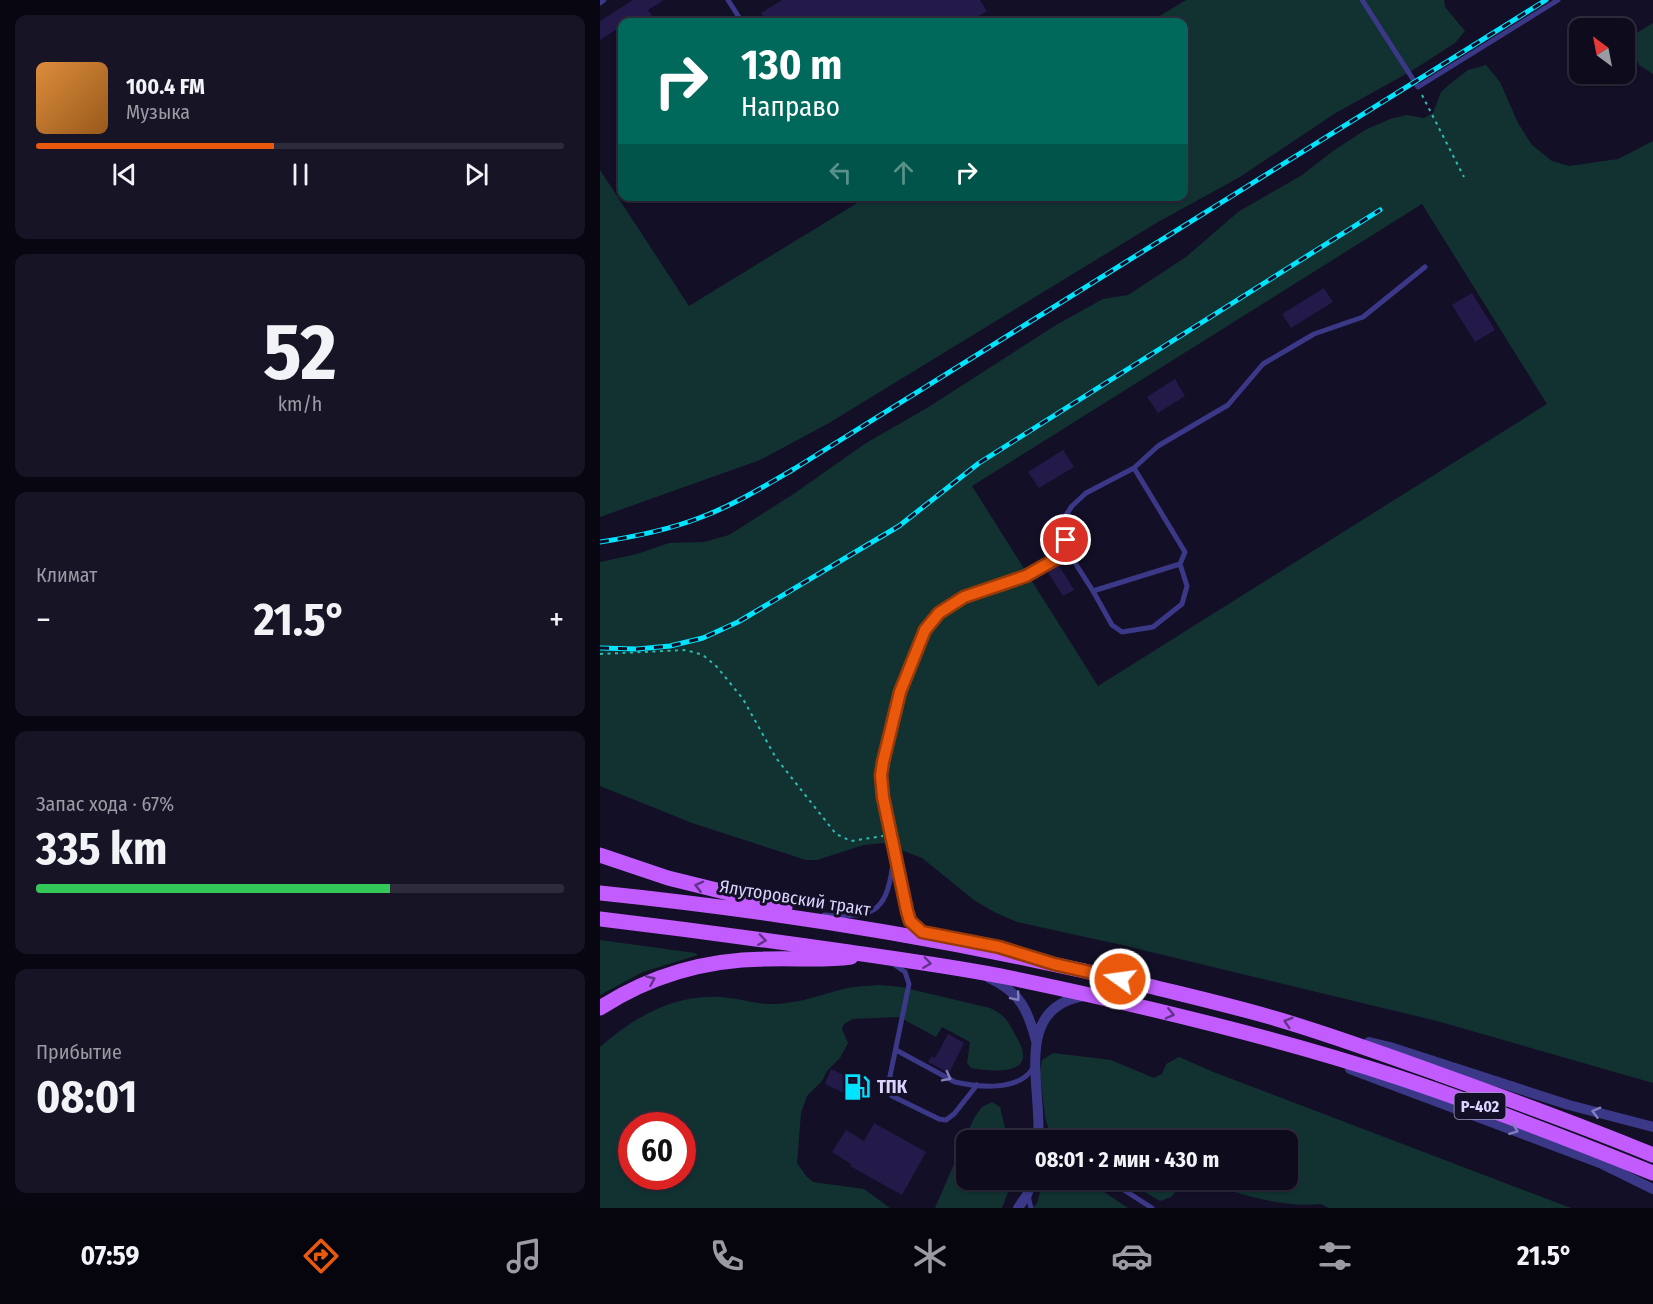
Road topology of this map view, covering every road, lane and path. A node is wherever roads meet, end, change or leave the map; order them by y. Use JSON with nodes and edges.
{"nodes":[{"id":1,"x":604,"y":0,"type":"edge"},
{"id":2,"x":728,"y":0,"type":"edge"},
{"id":3,"x":1362,"y":0,"type":"edge"},
{"id":4,"x":1558,"y":0,"type":"edge"},
{"id":5,"x":600,"y":3,"type":"edge"},
{"id":6,"x":739,"y":18,"type":"edge"},
{"id":7,"x":1418,"y":87,"type":"junction"},
{"id":8,"x":1464,"y":177,"type":"dead end"},
{"id":9,"x":1425,"y":267,"type":"dead end"},
{"id":10,"x":1134,"y":468,"type":"junction"},
{"id":11,"x":1068,"y":552,"type":"junction"},
{"id":12,"x":1180,"y":564,"type":"junction"},
{"id":13,"x":1093,"y":591,"type":"junction"},
{"id":14,"x":600,"y":654,"type":"edge"},
{"id":15,"x":892,"y":835,"type":"junction"},
{"id":16,"x":894,"y":848,"type":"junction"},
{"id":17,"x":600,"y":855,"type":"edge"},
{"id":18,"x":600,"y":893,"type":"edge"},
{"id":19,"x":751,"y":911,"type":"junction"},
{"id":20,"x":818,"y":915,"type":"junction"},
{"id":21,"x":600,"y":920,"type":"edge"},
{"id":22,"x":878,"y":931,"type":"junction"},
{"id":23,"x":876,"y":956,"type":"junction"},
{"id":24,"x":1054,"y":964,"type":"junction"},
{"id":25,"x":974,"y":971,"type":"junction"},
{"id":26,"x":1090,"y":995,"type":"junction"},
{"id":27,"x":600,"y":1008,"type":"edge"},
{"id":28,"x":1310,"y":1029,"type":"junction"},
{"id":29,"x":1036,"y":1042,"type":"junction"},
{"id":30,"x":1302,"y":1049,"type":"junction"},
{"id":31,"x":896,"y":1050,"type":"junction"},
{"id":32,"x":1035,"y":1063,"type":"junction"},
{"id":33,"x":976,"y":1084,"type":"junction"},
{"id":34,"x":1653,"y":1127,"type":"edge"},
{"id":35,"x":1038,"y":1130,"type":"edge"},
{"id":36,"x":1653,"y":1155,"type":"edge"},
{"id":37,"x":1653,"y":1173,"type":"edge"},
{"id":38,"x":1653,"y":1189,"type":"edge"},
{"id":39,"x":1029,"y":1190,"type":"edge"},
{"id":40,"x":1124,"y":1190,"type":"edge"},
{"id":41,"x":1027,"y":1195,"type":"junction"},
{"id":42,"x":1018,"y":1208,"type":"edge"},
{"id":43,"x":1031,"y":1208,"type":"edge"},
{"id":44,"x":1152,"y":1208,"type":"edge"}],
"edges":[{"from":1,"to":5,"type":"lane"},
{"from":2,"to":6,"type":"lane"},
{"from":3,"to":7,"type":"lane"},
{"from":4,"to":7,"type":"lane"},
{"from":7,"to":8,"type":"path"},
{"from":9,"to":10,"type":"lane"},
{"from":10,"to":11,"type":"lane"},
{"from":10,"to":12,"type":"lane"},
{"from":11,"to":13,"type":"lane"},
{"from":11,"to":15,"type":"lane"},
{"from":12,"to":13,"type":"lane"},
{"from":12,"to":13,"type":"lane"},
{"from":14,"to":15,"type":"path"},
{"from":15,"to":16,"type":"lane"},
{"from":16,"to":20,"type":"lane"},
{"from":16,"to":24,"type":"lane"},
{"from":20,"to":17,"type":"main road","one_way":true},
{"from":18,"to":19,"type":"main road","name":"Ялуторовский тракт"},
{"from":19,"to":20,"type":"main road"},
{"from":19,"to":22,"type":"main road","name":"Ялуторовский тракт"},
{"from":20,"to":22,"type":"main road"},
{"from":21,"to":23,"type":"main road","one_way":true},
{"from":22,"to":24,"type":"main road","name":"Ялуторовский тракт"},
{"from":23,"to":25,"type":"main road","one_way":true},
{"from":27,"to":23,"type":"main road","one_way":true},
{"from":23,"to":31,"type":"lane"},
{"from":28,"to":24,"type":"main road","number":"Р-402","one_way":true},
{"from":25,"to":26,"type":"main road","number":"Р-402"},
{"from":25,"to":29,"type":"street","one_way":true},
{"from":26,"to":29,"type":"street"},
{"from":26,"to":30,"type":"main road","number":"Р-402","one_way":true},
{"from":34,"to":28,"type":"street","one_way":true},
{"from":28,"to":36,"type":"main road","number":"Р-402"},
{"from":29,"to":32,"type":"street"},
{"from":30,"to":37,"type":"main road","number":"Р-402"},
{"from":30,"to":38,"type":"street","one_way":true},
{"from":31,"to":33,"type":"lane","one_way":true},
{"from":31,"to":33,"type":"lane"},
{"from":32,"to":33,"type":"lane"},
{"from":32,"to":35,"type":"street"},
{"from":39,"to":41,"type":"street"},
{"from":40,"to":44,"type":"lane"},
{"from":41,"to":42,"type":"street"},
{"from":41,"to":43,"type":"lane"}]}
